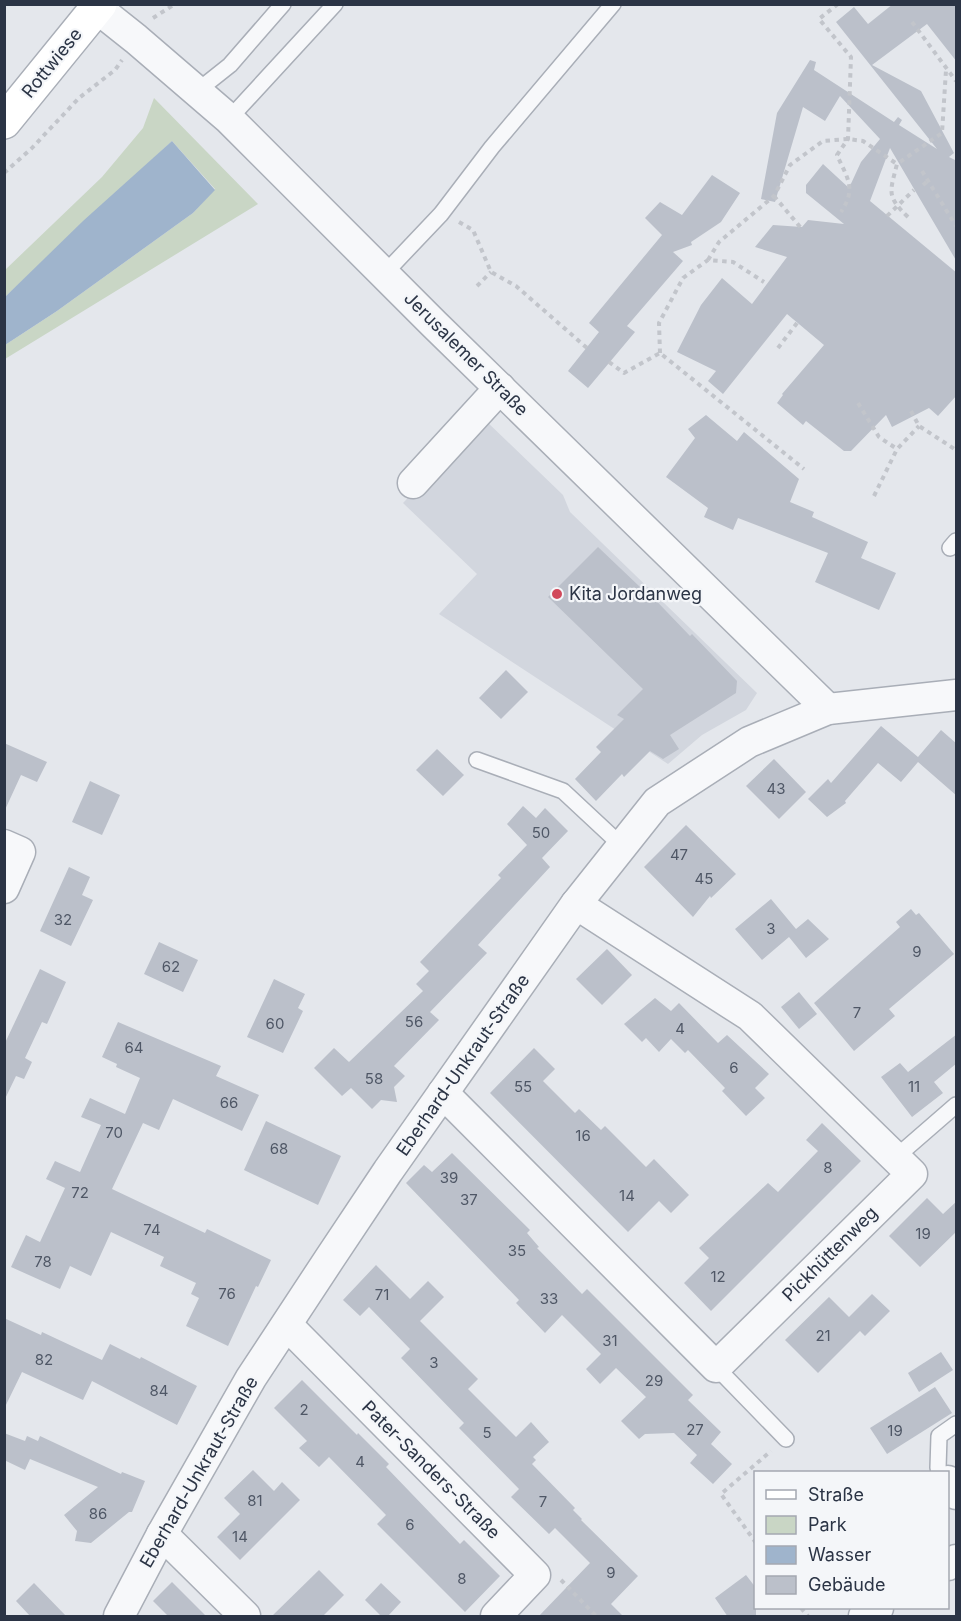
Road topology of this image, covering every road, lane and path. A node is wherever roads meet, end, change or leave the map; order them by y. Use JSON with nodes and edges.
{"nodes":[{"id":1,"x":175,"y":4,"type":"edge"},
{"id":2,"x":283,"y":4,"type":"edge"},
{"id":3,"x":335,"y":4,"type":"edge"},
{"id":4,"x":613,"y":4,"type":"edge"},
{"id":5,"x":838,"y":4,"type":"edge"},
{"id":6,"x":98,"y":6,"type":"edge"},
{"id":7,"x":912,"y":22,"type":"dead end"},
{"id":8,"x":136,"y":39,"type":"junction"},
{"id":9,"x":946,"y":70,"type":"junction"},
{"id":10,"x":957,"y":81,"type":"edge"},
{"id":11,"x":196,"y":92,"type":"junction"},
{"id":12,"x":229,"y":119,"type":"junction"},
{"id":13,"x":4,"y":122,"type":"edge"},
{"id":14,"x":848,"y":139,"type":"junction"},
{"id":15,"x":897,"y":164,"type":"junction"},
{"id":16,"x":922,"y":171,"type":"dead end"},
{"id":17,"x":4,"y":173,"type":"edge"},
{"id":18,"x":928,"y":182,"type":"junction"},
{"id":19,"x":923,"y":185,"type":"dead end"},
{"id":20,"x":914,"y":190,"type":"dead end"},
{"id":21,"x":774,"y":196,"type":"junction"},
{"id":22,"x":896,"y":206,"type":"junction"},
{"id":23,"x":841,"y":212,"type":"dead end"},
{"id":24,"x":441,"y":214,"type":"junction"},
{"id":25,"x":887,"y":216,"type":"dead end"},
{"id":26,"x":908,"y":217,"type":"dead end"},
{"id":27,"x":957,"y":226,"type":"edge"},
{"id":28,"x":801,"y":228,"type":"dead end"},
{"id":29,"x":708,"y":260,"type":"junction"},
{"id":30,"x":491,"y":272,"type":"junction"},
{"id":31,"x":385,"y":273,"type":"junction"},
{"id":32,"x":764,"y":282,"type":"dead end"},
{"id":33,"x":477,"y":286,"type":"dead end"},
{"id":34,"x":797,"y":323,"type":"dead end"},
{"id":35,"x":587,"y":348,"type":"dead end"},
{"id":36,"x":778,"y":348,"type":"dead end"},
{"id":37,"x":660,"y":353,"type":"junction"},
{"id":38,"x":609,"y":362,"type":"dead end"},
{"id":39,"x":500,"y":388,"type":"junction"},
{"id":40,"x":858,"y":403,"type":"dead end"},
{"id":41,"x":911,"y":411,"type":"dead end"},
{"id":42,"x":919,"y":426,"type":"junction"},
{"id":43,"x":897,"y":449,"type":"junction"},
{"id":44,"x":957,"y":450,"type":"edge"},
{"id":45,"x":804,"y":469,"type":"dead end"},
{"id":46,"x":413,"y":483,"type":"dead end"},
{"id":47,"x":874,"y":496,"type":"dead end"},
{"id":48,"x":957,"y":695,"type":"edge"},
{"id":49,"x":828,"y":709,"type":"junction"},
{"id":50,"x":477,"y":760,"type":"dead end"},
{"id":51,"x":622,"y":846,"type":"junction"},
{"id":52,"x":12,"y":849,"type":"edge"},
{"id":53,"x":4,"y":888,"type":"edge"},
{"id":54,"x":576,"y":904,"type":"junction"},
{"id":55,"x":443,"y":1094,"type":"junction"},
{"id":56,"x":957,"y":1105,"type":"edge"},
{"id":57,"x":895,"y":1158,"type":"junction"},
{"id":58,"x":287,"y":1325,"type":"junction"},
{"id":59,"x":716,"y":1368,"type":"junction"},
{"id":60,"x":957,"y":1424,"type":"edge"},
{"id":61,"x":786,"y":1439,"type":"joint"},
{"id":62,"x":942,"y":1471,"type":"edge"},
{"id":63,"x":162,"y":1534,"type":"junction"},
{"id":64,"x":754,"y":1540,"type":"edge"},
{"id":65,"x":535,"y":1575,"type":"junction"},
{"id":66,"x":877,"y":1609,"type":"edge"},
{"id":67,"x":119,"y":1617,"type":"edge"},
{"id":68,"x":245,"y":1617,"type":"edge"},
{"id":69,"x":496,"y":1617,"type":"edge"},
{"id":70,"x":596,"y":1617,"type":"edge"},
{"id":71,"x":864,"y":1617,"type":"edge"}],
"edges":[{"from":1,"to":8,"type":"path"},
{"from":2,"to":11,"type":"lane"},
{"from":3,"to":12,"type":"lane"},
{"from":4,"to":24,"type":"lane"},
{"from":5,"to":14,"type":"path"},
{"from":6,"to":8,"type":"street","name":"Jerusalemer Straße"},
{"from":6,"to":13,"type":"street","name":"Rottwiese"},
{"from":7,"to":9,"type":"path"},
{"from":8,"to":11,"type":"street","name":"Jerusalemer Straße"},
{"from":8,"to":17,"type":"path"},
{"from":9,"to":10,"type":"path"},
{"from":9,"to":15,"type":"path"},
{"from":11,"to":12,"type":"street","name":"Jerusalemer Straße"},
{"from":12,"to":31,"type":"street","name":"Jerusalemer Straße"},
{"from":14,"to":15,"type":"path"},
{"from":14,"to":21,"type":"path"},
{"from":14,"to":23,"type":"path"},
{"from":15,"to":22,"type":"path"},
{"from":16,"to":18,"type":"path"},
{"from":18,"to":19,"type":"path"},
{"from":18,"to":27,"type":"path"},
{"from":20,"to":22,"type":"path"},
{"from":21,"to":28,"type":"path"},
{"from":21,"to":29,"type":"path"},
{"from":22,"to":25,"type":"path"},
{"from":22,"to":26,"type":"path"},
{"from":24,"to":30,"type":"path"},
{"from":24,"to":31,"type":"lane"},
{"from":29,"to":32,"type":"path"},
{"from":29,"to":37,"type":"path"},
{"from":30,"to":33,"type":"path"},
{"from":30,"to":35,"type":"path"},
{"from":31,"to":39,"type":"street","name":"Jerusalemer Straße"},
{"from":34,"to":36,"type":"path"},
{"from":37,"to":38,"type":"path"},
{"from":37,"to":45,"type":"path"},
{"from":39,"to":46,"type":"street"},
{"from":39,"to":49,"type":"street","name":"Jerusalemer Straße"},
{"from":40,"to":43,"type":"path"},
{"from":41,"to":42,"type":"path"},
{"from":42,"to":43,"type":"path"},
{"from":42,"to":44,"type":"path"},
{"from":43,"to":47,"type":"path"},
{"from":48,"to":49,"type":"street","name":"Eberhard-Unkraut-Straße"},
{"from":49,"to":51,"type":"street","name":"Eberhard-Unkraut-Straße"},
{"from":50,"to":51,"type":"lane"},
{"from":51,"to":54,"type":"street","name":"Eberhard-Unkraut-Straße"},
{"from":52,"to":53,"type":"street"},
{"from":54,"to":55,"type":"street","name":"Eberhard-Unkraut-Straße"},
{"from":54,"to":57,"type":"street","name":"Pickhüttenweg"},
{"from":55,"to":58,"type":"street","name":"Eberhard-Unkraut-Straße"},
{"from":55,"to":59,"type":"street"},
{"from":56,"to":57,"type":"lane"},
{"from":57,"to":59,"type":"street","name":"Pickhüttenweg"},
{"from":58,"to":63,"type":"street","name":"Eberhard-Unkraut-Straße"},
{"from":58,"to":65,"type":"street","name":"Pater-Sanders-Straße"},
{"from":59,"to":61,"type":"lane"},
{"from":60,"to":62,"type":"lane"},
{"from":61,"to":64,"type":"path"},
{"from":63,"to":67,"type":"street","name":"Eberhard-Unkraut-Straße"},
{"from":63,"to":68,"type":"street"},
{"from":65,"to":69,"type":"street"},
{"from":65,"to":70,"type":"path"},
{"from":66,"to":71,"type":"street"}]}
